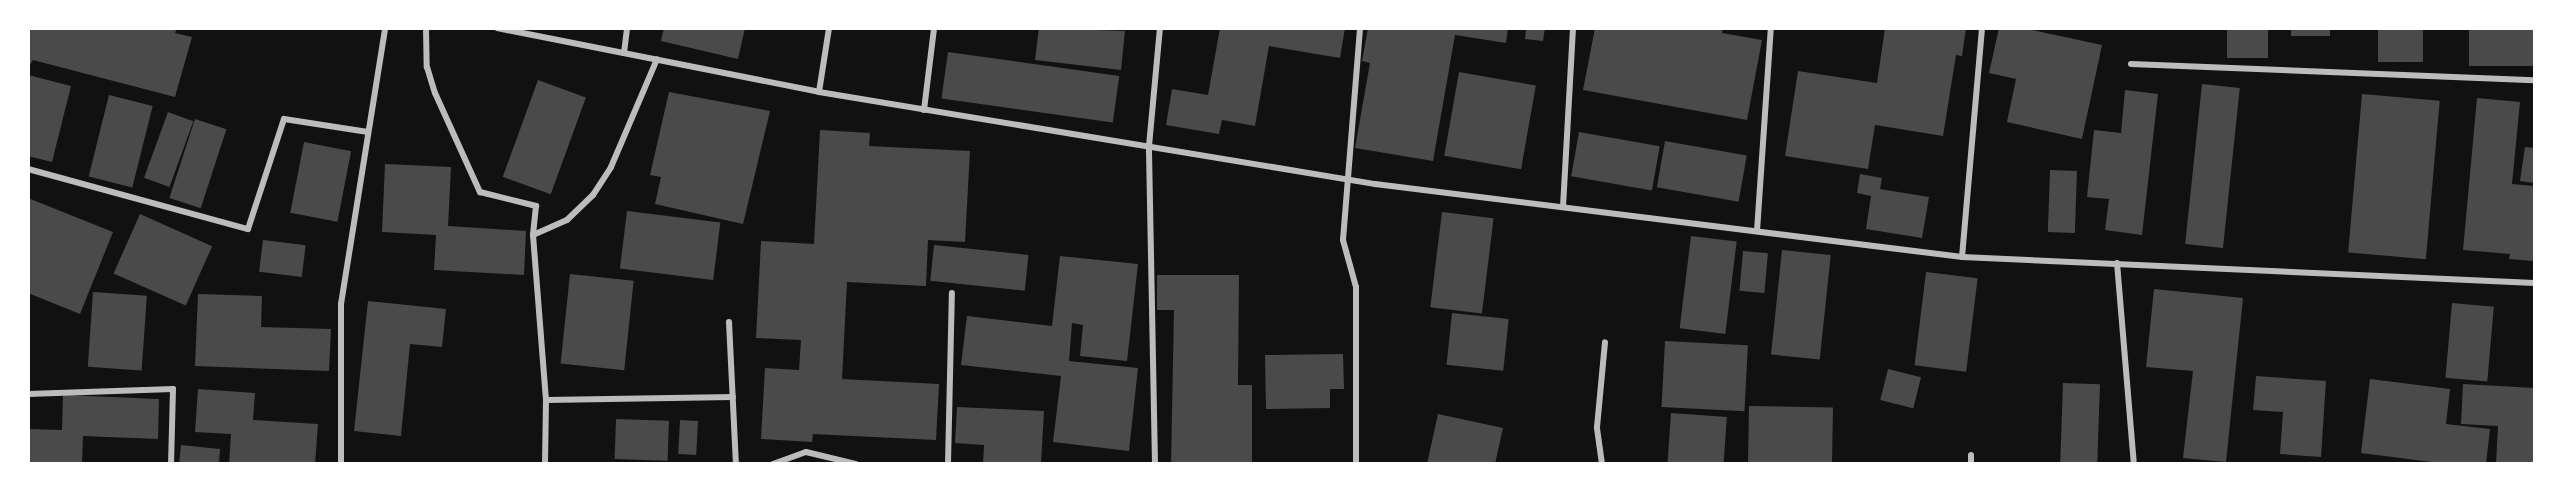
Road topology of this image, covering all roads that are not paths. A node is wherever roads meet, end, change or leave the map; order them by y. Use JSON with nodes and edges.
{"nodes":[{"id":1,"x":385,"y":28,"type":"edge"},
{"id":2,"x":426,"y":28,"type":"edge"},
{"id":3,"x":497,"y":28,"type":"edge"},
{"id":4,"x":627,"y":28,"type":"edge"},
{"id":5,"x":829,"y":28,"type":"edge"},
{"id":6,"x":934,"y":28,"type":"edge"},
{"id":7,"x":1160,"y":28,"type":"edge"},
{"id":8,"x":1360,"y":28,"type":"edge"},
{"id":9,"x":1573,"y":28,"type":"edge"},
{"id":10,"x":1771,"y":28,"type":"edge"},
{"id":11,"x":1982,"y":28,"type":"edge"},
{"id":12,"x":624,"y":53,"type":"junction"},
{"id":13,"x":657,"y":59,"type":"junction"},
{"id":14,"x":2131,"y":64,"type":"dead end"},
{"id":15,"x":2535,"y":80,"type":"edge"},
{"id":16,"x":819,"y":92,"type":"junction"},
{"id":17,"x":924,"y":110,"type":"junction"},
{"id":18,"x":368,"y":132,"type":"junction"},
{"id":19,"x":1149,"y":146,"type":"junction"},
{"id":20,"x":28,"y":169,"type":"edge"},
{"id":21,"x":1346,"y":179,"type":"junction"},
{"id":22,"x":1563,"y":207,"type":"junction"},
{"id":23,"x":1757,"y":231,"type":"junction"},
{"id":24,"x":533,"y":235,"type":"junction"},
{"id":25,"x":1962,"y":257,"type":"junction"},
{"id":26,"x":2116,"y":263,"type":"junction"},
{"id":27,"x":2535,"y":283,"type":"edge"},
{"id":28,"x":952,"y":293,"type":"dead end"},
{"id":29,"x":729,"y":322,"type":"dead end"},
{"id":30,"x":1605,"y":342,"type":"dead end"},
{"id":31,"x":28,"y":394,"type":"edge"},
{"id":32,"x":733,"y":397,"type":"junction"},
{"id":33,"x":546,"y":400,"type":"junction"},
{"id":34,"x":1971,"y":455,"type":"dead end"},
{"id":35,"x":545,"y":463,"type":"edge"},
{"id":36,"x":171,"y":464,"type":"edge"},
{"id":37,"x":341,"y":464,"type":"edge"},
{"id":38,"x":736,"y":464,"type":"edge"},
{"id":39,"x":774,"y":464,"type":"edge"},
{"id":40,"x":856,"y":464,"type":"edge"},
{"id":41,"x":948,"y":464,"type":"edge"},
{"id":42,"x":1155,"y":464,"type":"edge"},
{"id":43,"x":1356,"y":464,"type":"edge"},
{"id":44,"x":1602,"y":464,"type":"edge"},
{"id":45,"x":1971,"y":464,"type":"edge"},
{"id":46,"x":2134,"y":464,"type":"edge"}],
"edges":[{"from":1,"to":18,"type":"street"},
{"from":2,"to":24,"type":"street"},
{"from":3,"to":12,"type":"street"},
{"from":4,"to":12,"type":"street"},
{"from":5,"to":16,"type":"street"},
{"from":6,"to":17,"type":"street"},
{"from":7,"to":19,"type":"street"},
{"from":8,"to":21,"type":"street"},
{"from":9,"to":22,"type":"street"},
{"from":10,"to":23,"type":"street"},
{"from":11,"to":25,"type":"street"},
{"from":12,"to":13,"type":"street"},
{"from":13,"to":16,"type":"street"},
{"from":13,"to":24,"type":"street"},
{"from":14,"to":15,"type":"street"},
{"from":16,"to":17,"type":"street"},
{"from":17,"to":19,"type":"street"},
{"from":18,"to":20,"type":"street"},
{"from":18,"to":37,"type":"street"},
{"from":19,"to":21,"type":"street"},
{"from":19,"to":42,"type":"street"},
{"from":21,"to":22,"type":"street"},
{"from":21,"to":43,"type":"street"},
{"from":22,"to":23,"type":"street"},
{"from":23,"to":25,"type":"street"},
{"from":24,"to":33,"type":"street"},
{"from":25,"to":26,"type":"street"},
{"from":26,"to":27,"type":"street"},
{"from":26,"to":46,"type":"street"},
{"from":28,"to":41,"type":"street"},
{"from":29,"to":32,"type":"street"},
{"from":30,"to":44,"type":"street"},
{"from":31,"to":36,"type":"street"},
{"from":32,"to":33,"type":"street"},
{"from":32,"to":38,"type":"street"},
{"from":33,"to":35,"type":"street"},
{"from":34,"to":45,"type":"street"},
{"from":39,"to":40,"type":"street"}]}
